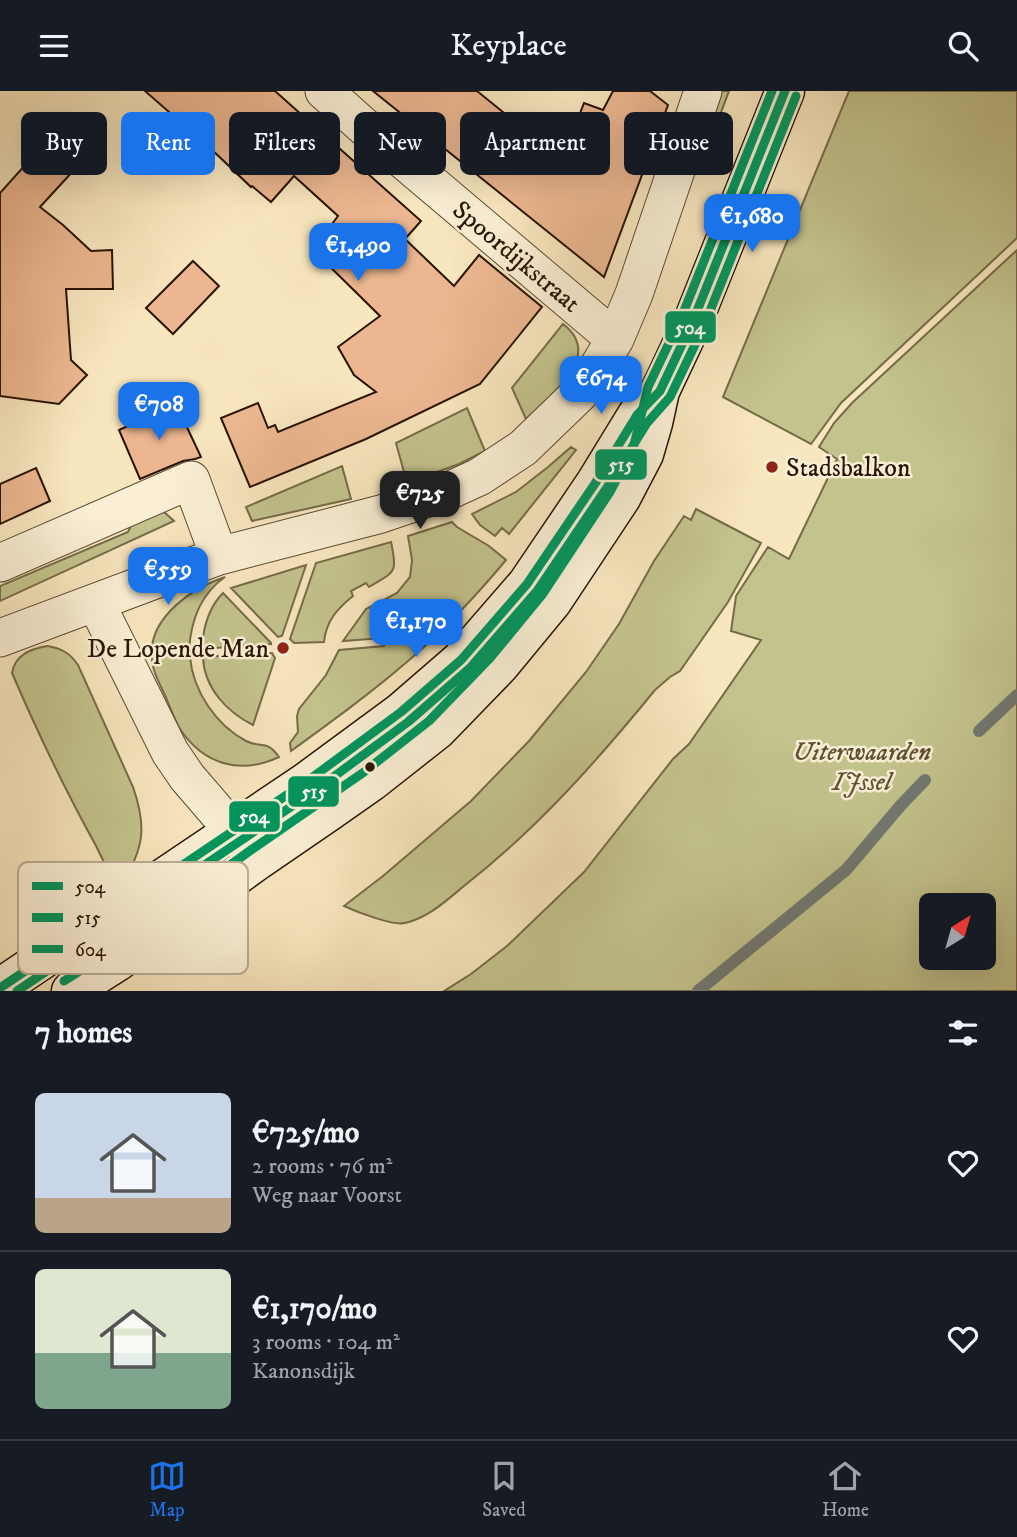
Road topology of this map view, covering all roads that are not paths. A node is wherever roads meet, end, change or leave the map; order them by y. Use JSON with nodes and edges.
{"nodes":[{"id":1,"x":324,"y":91,"type":"edge"},
{"id":2,"x":703,"y":91,"type":"edge"},
{"id":3,"x":785,"y":91,"type":"edge"},
{"id":4,"x":615,"y":338,"type":"junction"},
{"id":5,"x":660,"y":391,"type":"junction"},
{"id":6,"x":219,"y":556,"type":"junction"},
{"id":7,"x":0,"y":563,"type":"edge"},
{"id":8,"x":96,"y":603,"type":"junction"},
{"id":9,"x":0,"y":638,"type":"edge"},
{"id":10,"x":233,"y":832,"type":"junction"},
{"id":11,"x":258,"y":860,"type":"junction"},
{"id":12,"x":188,"y":862,"type":"edge"},
{"id":13,"x":248,"y":867,"type":"edge"},
{"id":14,"x":21,"y":974,"type":"edge"},
{"id":15,"x":98,"y":974,"type":"edge"},
{"id":16,"x":0,"y":988,"type":"edge"},
{"id":17,"x":71,"y":991,"type":"edge"}],
"edges":[{"from":1,"to":4,"type":"street","name":"Spoordijkstraat"},
{"from":2,"to":4,"type":"street"},
{"from":3,"to":5,"type":"street"},
{"from":4,"to":6,"type":"street"},
{"from":5,"to":10,"type":"street"},
{"from":5,"to":11,"type":"street"},
{"from":6,"to":7,"type":"street"},
{"from":6,"to":8,"type":"street"},
{"from":8,"to":9,"type":"street"},
{"from":8,"to":10,"type":"street"},
{"from":10,"to":11,"type":"street"},
{"from":10,"to":12,"type":"street"},
{"from":11,"to":13,"type":"street"},
{"from":14,"to":16,"type":"street"},
{"from":15,"to":17,"type":"street"}]}
